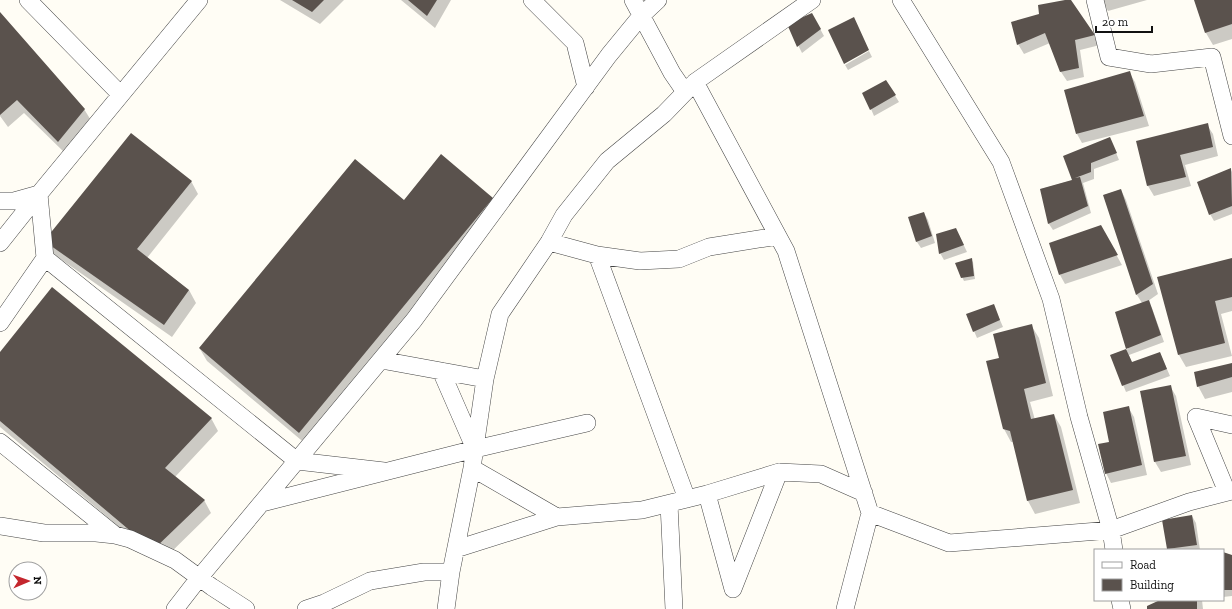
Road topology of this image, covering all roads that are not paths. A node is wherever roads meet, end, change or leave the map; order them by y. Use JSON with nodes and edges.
{"nodes":[{"id":1,"x":28,"y":0,"type":"edge"},
{"id":2,"x":199,"y":0,"type":"edge"},
{"id":3,"x":532,"y":0,"type":"edge"},
{"id":4,"x":633,"y":0,"type":"edge"},
{"id":5,"x":658,"y":0,"type":"edge"},
{"id":6,"x":812,"y":0,"type":"edge"},
{"id":7,"x":901,"y":0,"type":"edge"},
{"id":8,"x":1095,"y":0,"type":"edge"},
{"id":9,"x":641,"y":16,"type":"junction"},
{"id":10,"x":586,"y":87,"type":"junction"},
{"id":11,"x":690,"y":87,"type":"junction"},
{"id":12,"x":120,"y":94,"type":"junction"},
{"id":13,"x":1232,"y":136,"type":"edge"},
{"id":14,"x":39,"y":194,"type":"junction"},
{"id":15,"x":0,"y":201,"type":"edge"},
{"id":16,"x":778,"y":236,"type":"junction"},
{"id":17,"x":549,"y":242,"type":"junction"},
{"id":18,"x":0,"y":243,"type":"edge"},
{"id":19,"x":597,"y":255,"type":"junction"},
{"id":20,"x":45,"y":258,"type":"junction"},
{"id":21,"x":0,"y":323,"type":"edge"},
{"id":22,"x":381,"y":360,"type":"junction"},
{"id":23,"x":441,"y":371,"type":"junction"},
{"id":24,"x":485,"y":379,"type":"junction"},
{"id":25,"x":587,"y":423,"type":"dead end"},
{"id":26,"x":1232,"y":426,"type":"edge"},
{"id":27,"x":0,"y":442,"type":"edge"},
{"id":28,"x":475,"y":449,"type":"junction"},
{"id":29,"x":297,"y":461,"type":"junction"},
{"id":30,"x":472,"y":468,"type":"junction"},
{"id":31,"x":384,"y":472,"type":"junction"},
{"id":32,"x":779,"y":472,"type":"junction"},
{"id":33,"x":1230,"y":492,"type":"edge"},
{"id":34,"x":864,"y":493,"type":"junction"},
{"id":35,"x":707,"y":494,"type":"junction"},
{"id":36,"x":687,"y":499,"type":"junction"},
{"id":37,"x":262,"y":502,"type":"junction"},
{"id":38,"x":669,"y":504,"type":"junction"},
{"id":39,"x":870,"y":513,"type":"junction"},
{"id":40,"x":557,"y":517,"type":"junction"},
{"id":41,"x":0,"y":526,"type":"edge"},
{"id":42,"x":1111,"y":530,"type":"junction"},
{"id":43,"x":115,"y":535,"type":"junction"},
{"id":44,"x":456,"y":549,"type":"junction"},
{"id":45,"x":1114,"y":549,"type":"edge"},
{"id":46,"x":451,"y":572,"type":"junction"},
{"id":47,"x":199,"y":578,"type":"junction"},
{"id":48,"x":175,"y":609,"type":"edge"},
{"id":49,"x":246,"y":609,"type":"edge"},
{"id":50,"x":306,"y":609,"type":"edge"},
{"id":51,"x":446,"y":609,"type":"edge"},
{"id":52,"x":674,"y":609,"type":"edge"},
{"id":53,"x":845,"y":609,"type":"edge"}],
"edges":[{"from":1,"to":12,"type":"street"},
{"from":2,"to":12,"type":"street"},
{"from":3,"to":10,"type":"street"},
{"from":4,"to":9,"type":"street"},
{"from":5,"to":9,"type":"street"},
{"from":6,"to":11,"type":"street"},
{"from":7,"to":42,"type":"street"},
{"from":8,"to":13,"type":"street"},
{"from":9,"to":10,"type":"street"},
{"from":9,"to":11,"type":"street"},
{"from":10,"to":22,"type":"street"},
{"from":11,"to":16,"type":"street"},
{"from":11,"to":17,"type":"street"},
{"from":12,"to":14,"type":"street"},
{"from":14,"to":15,"type":"street"},
{"from":14,"to":18,"type":"street"},
{"from":14,"to":20,"type":"street"},
{"from":16,"to":19,"type":"street"},
{"from":16,"to":34,"type":"street"},
{"from":17,"to":19,"type":"street"},
{"from":17,"to":24,"type":"street"},
{"from":19,"to":36,"type":"street"},
{"from":20,"to":21,"type":"street"},
{"from":20,"to":29,"type":"street"},
{"from":22,"to":23,"type":"street"},
{"from":22,"to":29,"type":"street"},
{"from":23,"to":24,"type":"street"},
{"from":23,"to":28,"type":"street"},
{"from":24,"to":28,"type":"street"},
{"from":25,"to":28,"type":"street"},
{"from":26,"to":33,"type":"street"},
{"from":27,"to":43,"type":"street"},
{"from":28,"to":30,"type":"street"},
{"from":28,"to":31,"type":"street"},
{"from":29,"to":31,"type":"street"},
{"from":29,"to":37,"type":"street"},
{"from":30,"to":40,"type":"street"},
{"from":30,"to":44,"type":"street"},
{"from":31,"to":37,"type":"street"},
{"from":32,"to":34,"type":"street"},
{"from":32,"to":35,"type":"street"},
{"from":32,"to":35,"type":"street"},
{"from":33,"to":42,"type":"street"},
{"from":34,"to":39,"type":"street"},
{"from":35,"to":36,"type":"street"},
{"from":36,"to":38,"type":"street"},
{"from":37,"to":47,"type":"street"},
{"from":38,"to":40,"type":"street"},
{"from":38,"to":52,"type":"street"},
{"from":39,"to":42,"type":"street"},
{"from":39,"to":53,"type":"street"},
{"from":40,"to":44,"type":"street"},
{"from":41,"to":43,"type":"street"},
{"from":42,"to":45,"type":"street"},
{"from":43,"to":47,"type":"street"},
{"from":44,"to":46,"type":"street"},
{"from":46,"to":50,"type":"street"},
{"from":46,"to":51,"type":"street"},
{"from":47,"to":48,"type":"street"},
{"from":47,"to":49,"type":"street"}]}
